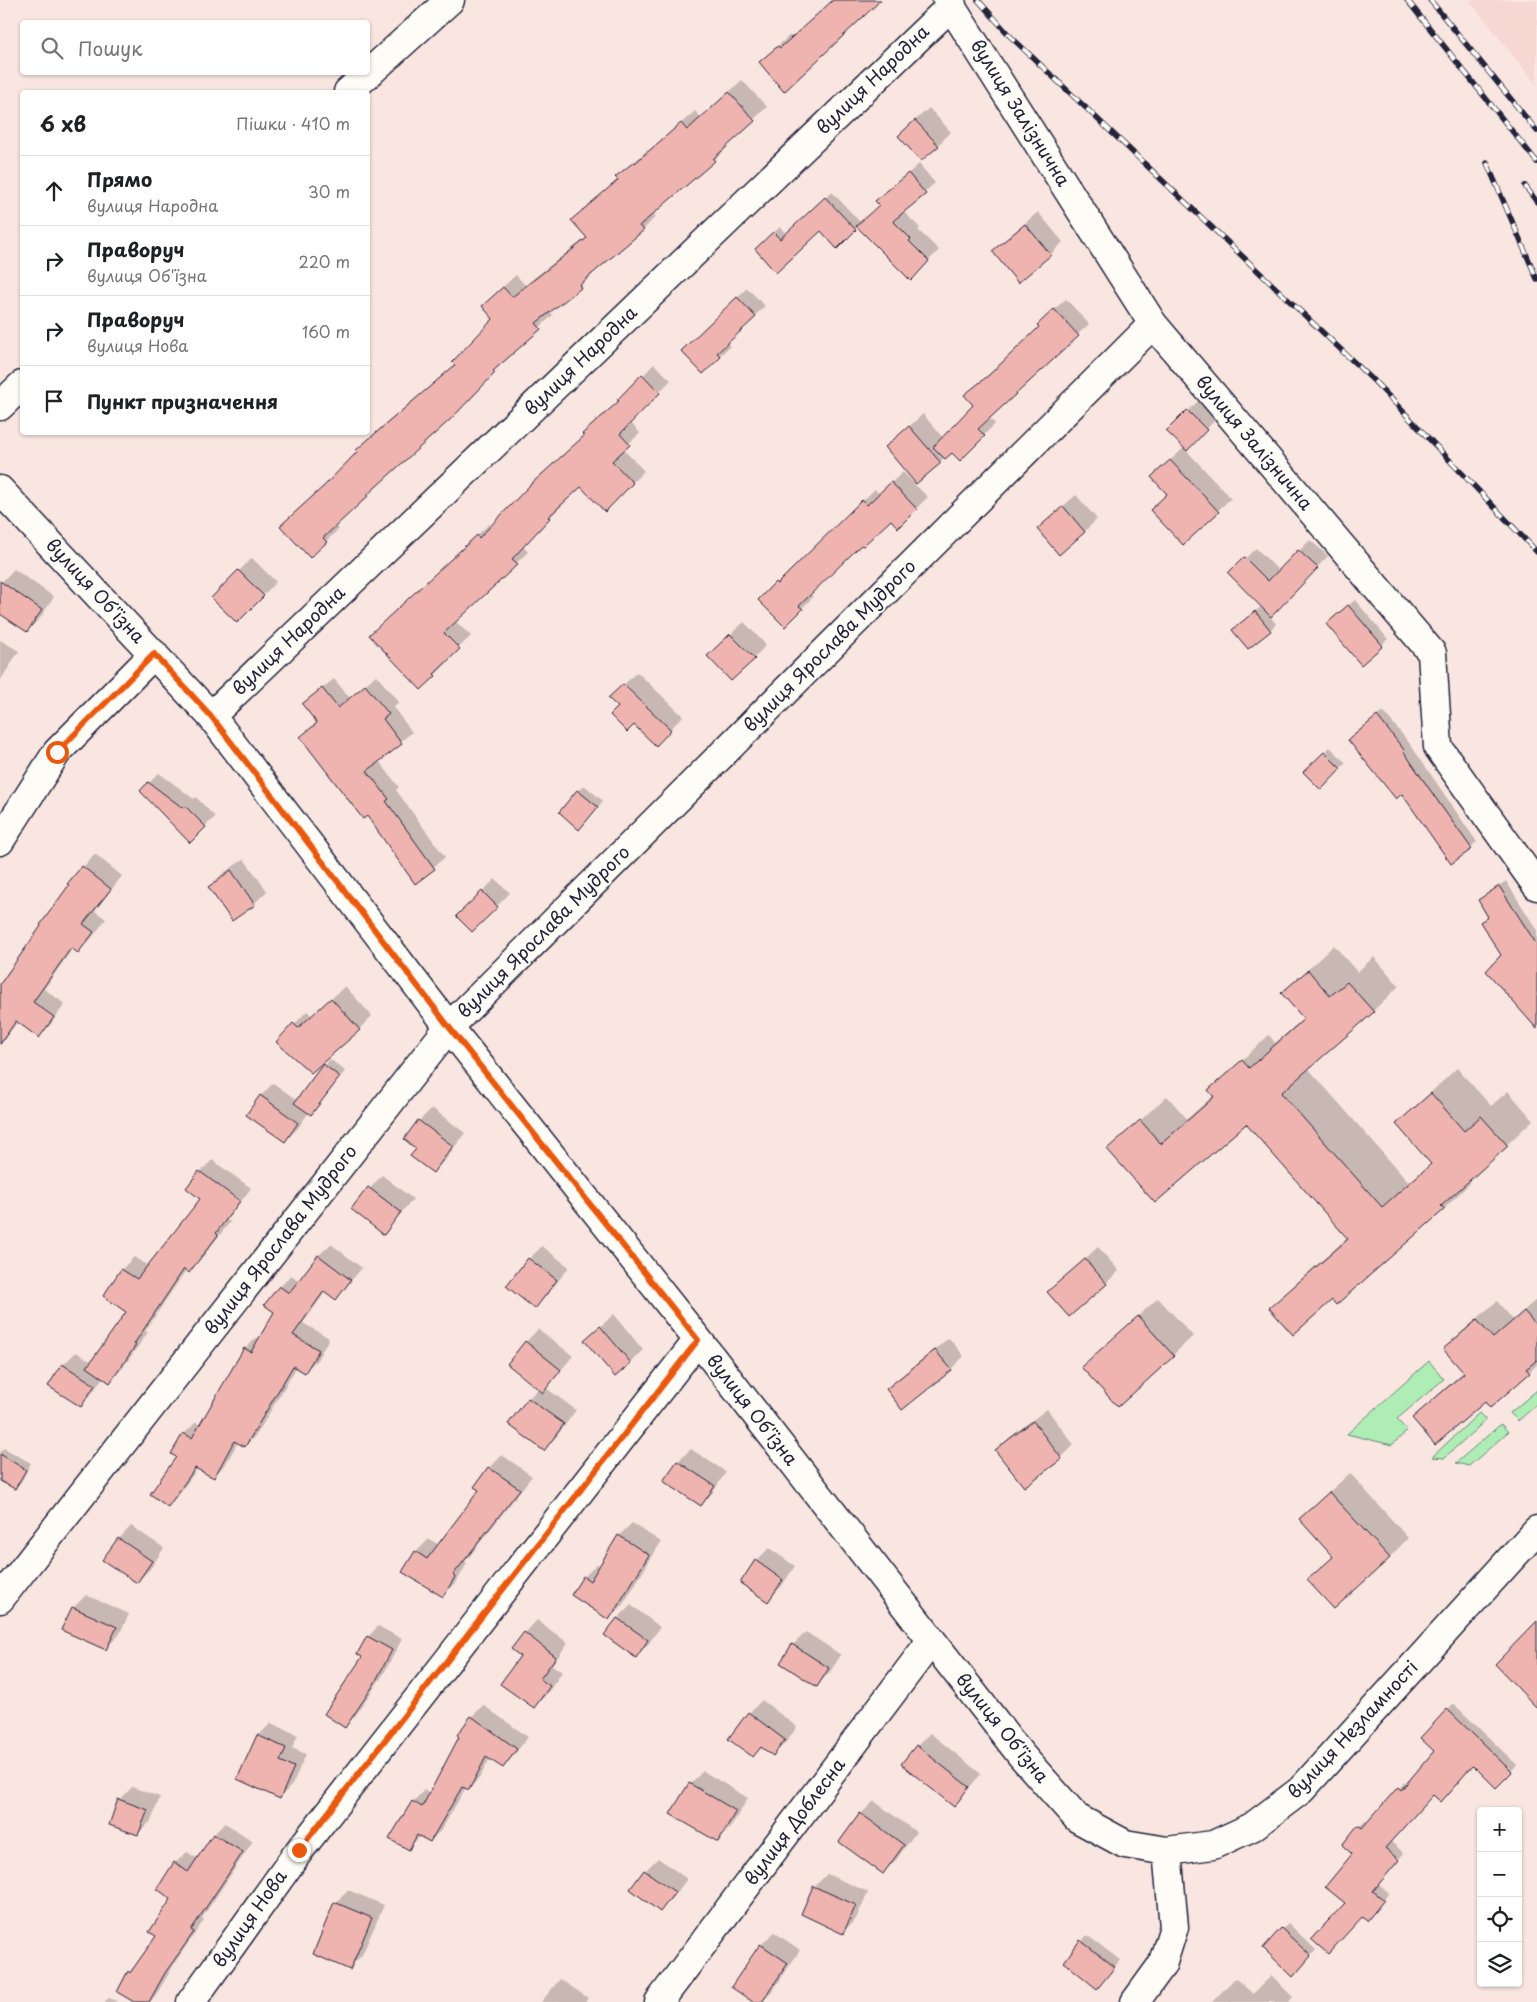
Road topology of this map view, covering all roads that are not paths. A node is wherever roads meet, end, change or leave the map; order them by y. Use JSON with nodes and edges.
{"nodes":[{"id":1,"x":450,"y":0,"type":"edge"},
{"id":2,"x":949,"y":2,"type":"edge"},
{"id":3,"x":370,"y":72,"type":"edge"},
{"id":4,"x":367,"y":75,"type":"edge"},
{"id":5,"x":350,"y":90,"type":"edge"},
{"id":6,"x":1153,"y":324,"type":"junction"},
{"id":7,"x":20,"y":387,"type":"edge"},
{"id":8,"x":0,"y":406,"type":"edge"},
{"id":9,"x":0,"y":490,"type":"edge"},
{"id":10,"x":154,"y":654,"type":"junction"},
{"id":11,"x":211,"y":716,"type":"junction"},
{"id":12,"x":0,"y":841,"type":"edge"},
{"id":13,"x":1537,"y":886,"type":"edge"},
{"id":14,"x":449,"y":1027,"type":"junction"},
{"id":15,"x":698,"y":1340,"type":"junction"},
{"id":16,"x":1537,"y":1530,"type":"edge"},
{"id":17,"x":0,"y":1599,"type":"edge"},
{"id":18,"x":931,"y":1641,"type":"junction"},
{"id":19,"x":1167,"y":1851,"type":"junction"},
{"id":20,"x":191,"y":2002,"type":"edge"},
{"id":21,"x":659,"y":2002,"type":"edge"},
{"id":22,"x":1135,"y":2002,"type":"edge"}],
"edges":[{"from":1,"to":3,"type":"street"},
{"from":2,"to":6,"type":"street","name":"вулиця Залізнична"},
{"from":2,"to":11,"type":"street","name":"вулиця Народна"},
{"from":4,"to":5,"type":"street"},
{"from":6,"to":13,"type":"street","name":"вулиця Залізнична"},
{"from":6,"to":14,"type":"street","name":"вулиця Ярослава Мудрого"},
{"from":7,"to":8,"type":"street"},
{"from":9,"to":10,"type":"street","name":"вулиця Об'їзна"},
{"from":10,"to":11,"type":"street","name":"вулиця Об'їзна"},
{"from":10,"to":12,"type":"street"},
{"from":11,"to":14,"type":"street","name":"вулиця Об'їзна"},
{"from":14,"to":15,"type":"street","name":"вулиця Об'їзна"},
{"from":14,"to":17,"type":"street","name":"вулиця Ярослава Мудрого"},
{"from":15,"to":18,"type":"street","name":"вулиця Об'їзна"},
{"from":15,"to":20,"type":"street","name":"вулиця Нова"},
{"from":16,"to":19,"type":"street","name":"вулиця Незламності"},
{"from":18,"to":19,"type":"street","name":"вулиця Об'їзна"},
{"from":18,"to":21,"type":"street","name":"вулиця Доблесна"},
{"from":19,"to":22,"type":"street"}]}
